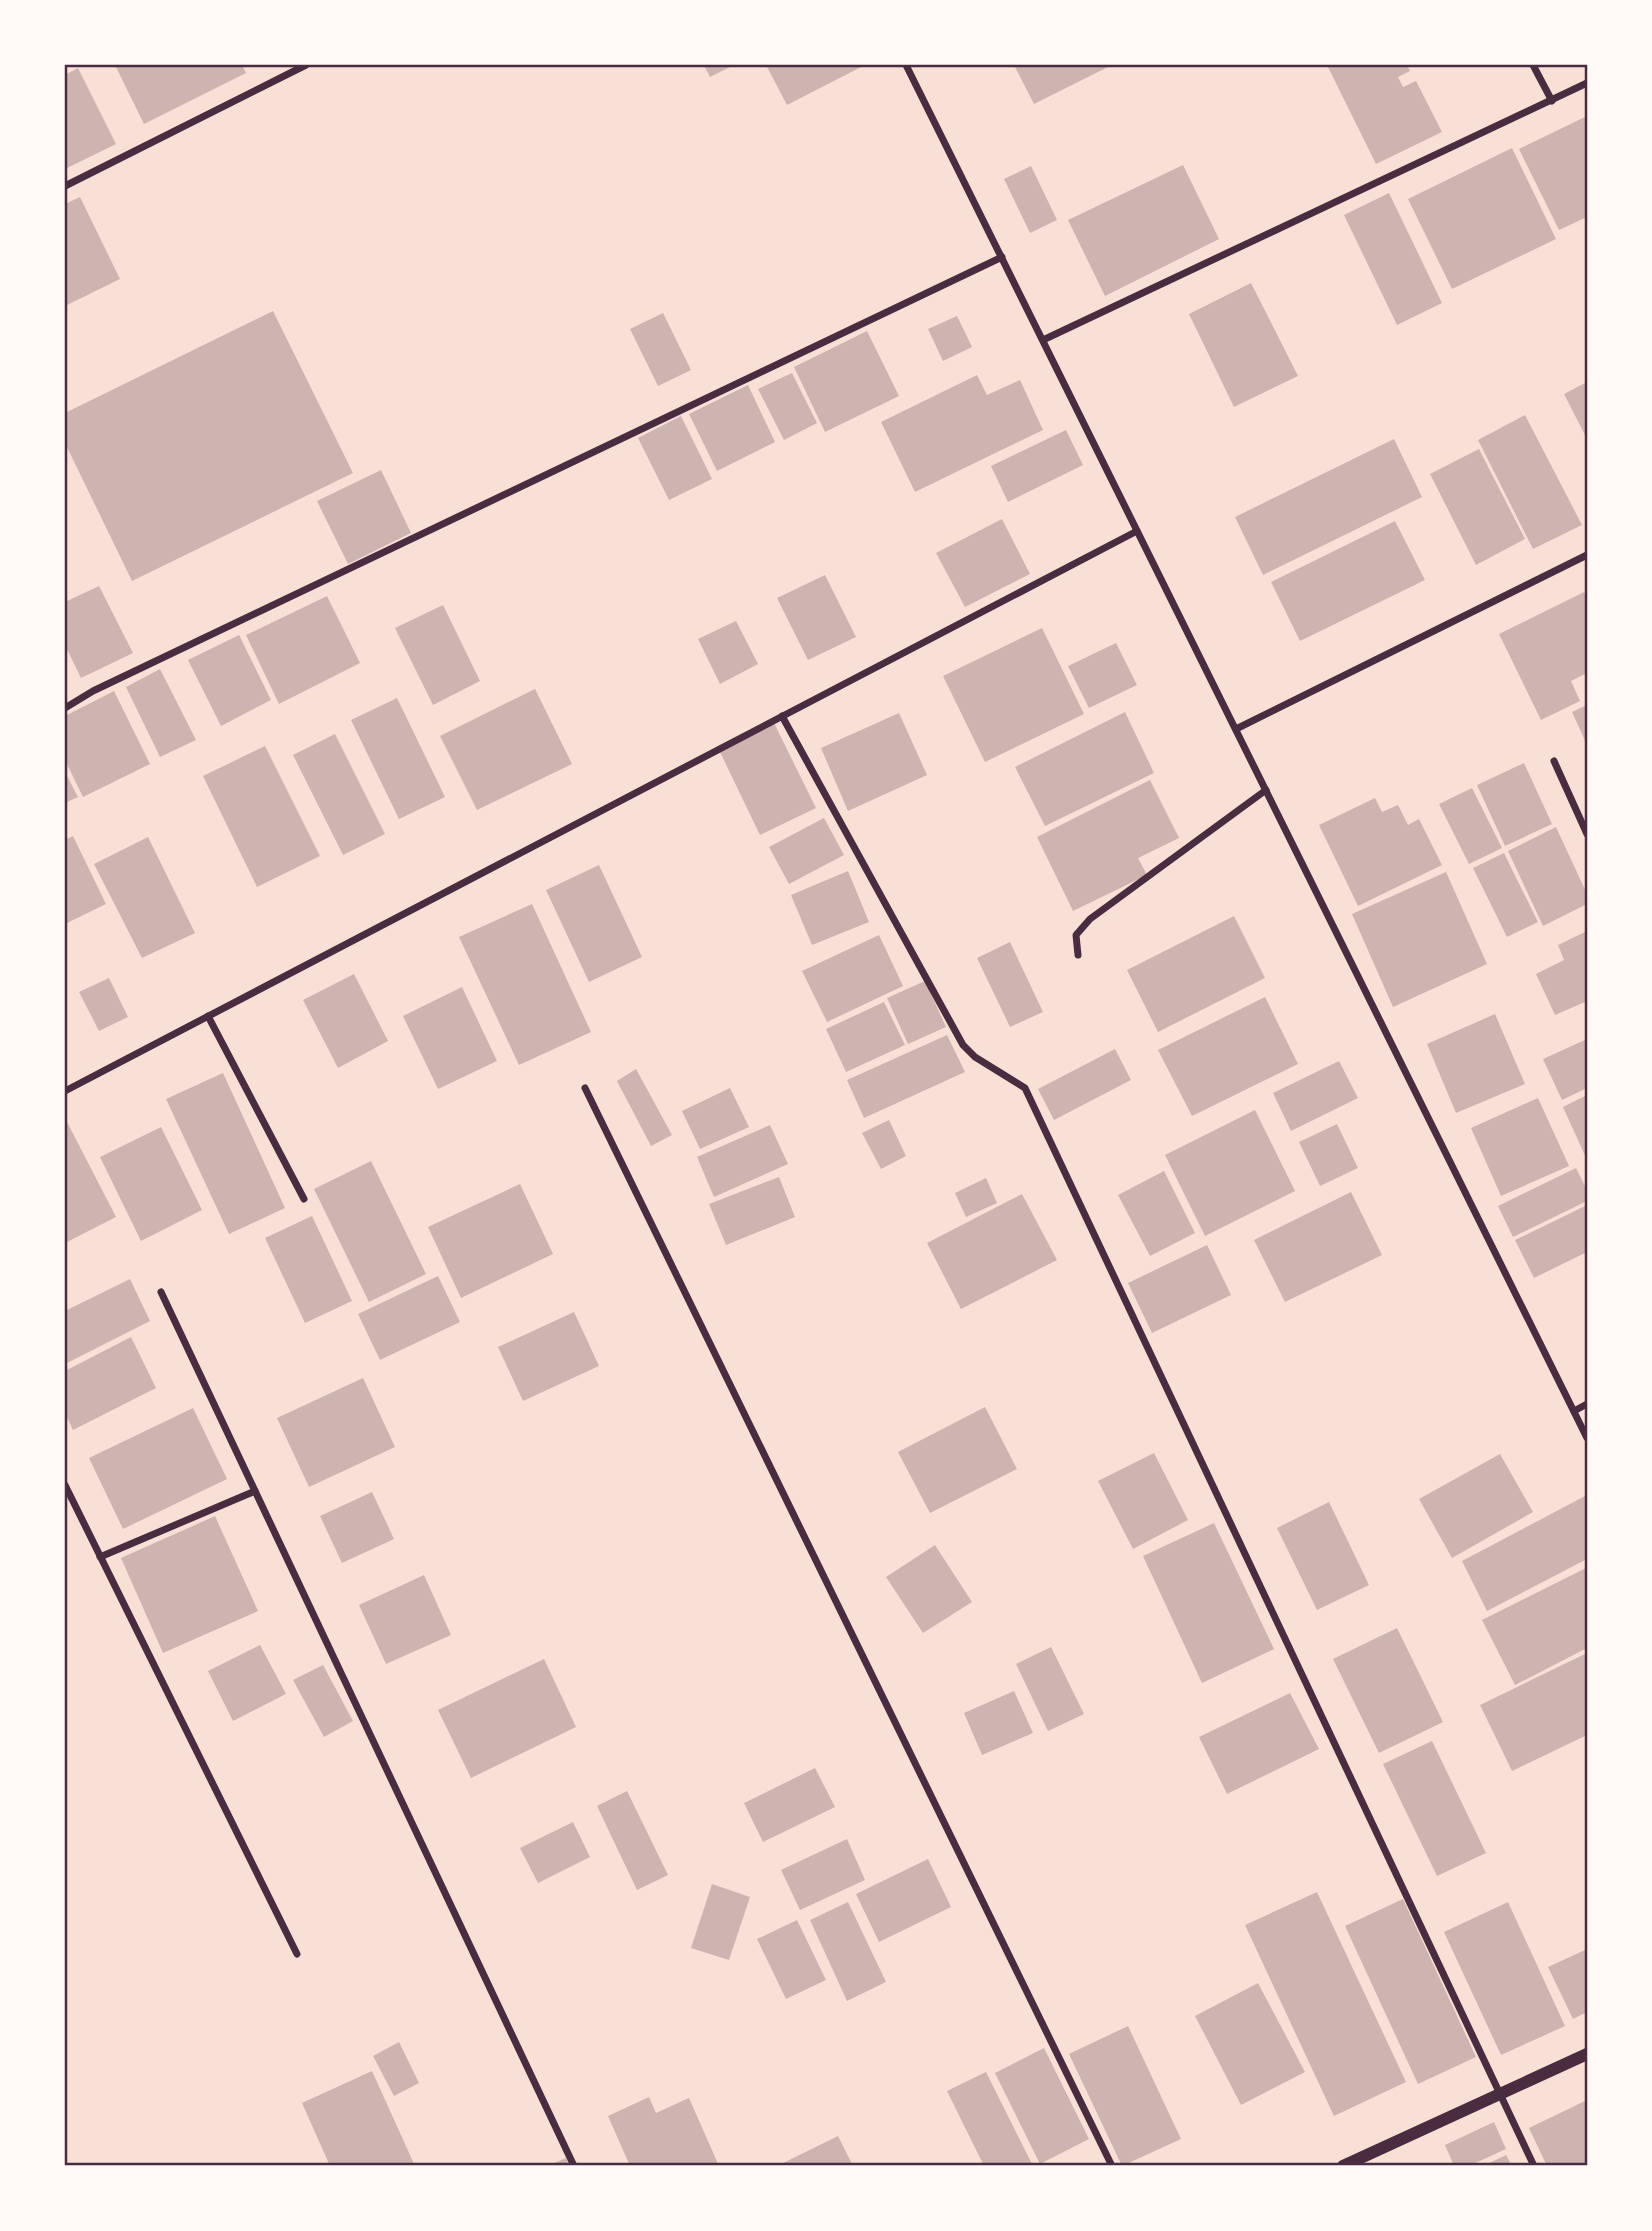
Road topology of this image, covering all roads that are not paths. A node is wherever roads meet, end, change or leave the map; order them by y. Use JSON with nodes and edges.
{"nodes":[{"id":1,"x":306,"y":65,"type":"edge"},
{"id":2,"x":906,"y":65,"type":"edge"},
{"id":3,"x":1533,"y":65,"type":"edge"},
{"id":4,"x":1587,"y":83,"type":"edge"},
{"id":5,"x":1552,"y":101,"type":"junction"},
{"id":6,"x":65,"y":186,"type":"edge"},
{"id":7,"x":1002,"y":257,"type":"junction"},
{"id":8,"x":1043,"y":340,"type":"junction"},
{"id":9,"x":1138,"y":531,"type":"junction"},
{"id":10,"x":1587,"y":555,"type":"edge"},
{"id":11,"x":65,"y":708,"type":"edge"},
{"id":12,"x":782,"y":716,"type":"junction"},
{"id":13,"x":1236,"y":729,"type":"junction"},
{"id":14,"x":1554,"y":761,"type":"dead end"},
{"id":15,"x":1266,"y":790,"type":"junction"},
{"id":16,"x":1587,"y":834,"type":"edge"},
{"id":17,"x":1078,"y":955,"type":"dead end"},
{"id":18,"x":208,"y":1016,"type":"junction"},
{"id":19,"x":585,"y":1088,"type":"dead end"},
{"id":20,"x":65,"y":1091,"type":"edge"},
{"id":21,"x":304,"y":1199,"type":"dead end"},
{"id":22,"x":161,"y":1292,"type":"dead end"},
{"id":23,"x":1587,"y":1404,"type":"edge"},
{"id":24,"x":1574,"y":1411,"type":"junction"},
{"id":25,"x":1587,"y":1438,"type":"edge"},
{"id":26,"x":65,"y":1485,"type":"edge"},
{"id":27,"x":255,"y":1491,"type":"junction"},
{"id":28,"x":100,"y":1557,"type":"junction"},
{"id":29,"x":297,"y":1954,"type":"dead end"},
{"id":30,"x":1587,"y":2054,"type":"edge"},
{"id":31,"x":1499,"y":2095,"type":"junction"},
{"id":32,"x":575,"y":2166,"type":"edge"},
{"id":33,"x":1112,"y":2166,"type":"edge"},
{"id":34,"x":1343,"y":2166,"type":"edge"},
{"id":35,"x":1534,"y":2166,"type":"edge"}],
"edges":[{"from":1,"to":6,"type":"street"},
{"from":2,"to":7,"type":"street"},
{"from":3,"to":5,"type":"street"},
{"from":4,"to":5,"type":"street"},
{"from":5,"to":8,"type":"street"},
{"from":7,"to":8,"type":"street"},
{"from":7,"to":11,"type":"street"},
{"from":8,"to":9,"type":"street"},
{"from":9,"to":12,"type":"street"},
{"from":9,"to":13,"type":"street"},
{"from":10,"to":13,"type":"street"},
{"from":12,"to":18,"type":"street"},
{"from":12,"to":31,"type":"street"},
{"from":13,"to":15,"type":"street"},
{"from":14,"to":16,"type":"street"},
{"from":15,"to":17,"type":"street"},
{"from":15,"to":24,"type":"street"},
{"from":18,"to":20,"type":"street"},
{"from":18,"to":21,"type":"street"},
{"from":19,"to":33,"type":"street"},
{"from":22,"to":27,"type":"street"},
{"from":23,"to":24,"type":"street"},
{"from":24,"to":25,"type":"street"},
{"from":26,"to":28,"type":"street"},
{"from":27,"to":28,"type":"street"},
{"from":27,"to":32,"type":"street"},
{"from":28,"to":29,"type":"street"},
{"from":30,"to":31,"type":"street"},
{"from":31,"to":34,"type":"street"},
{"from":31,"to":35,"type":"street"}]}
